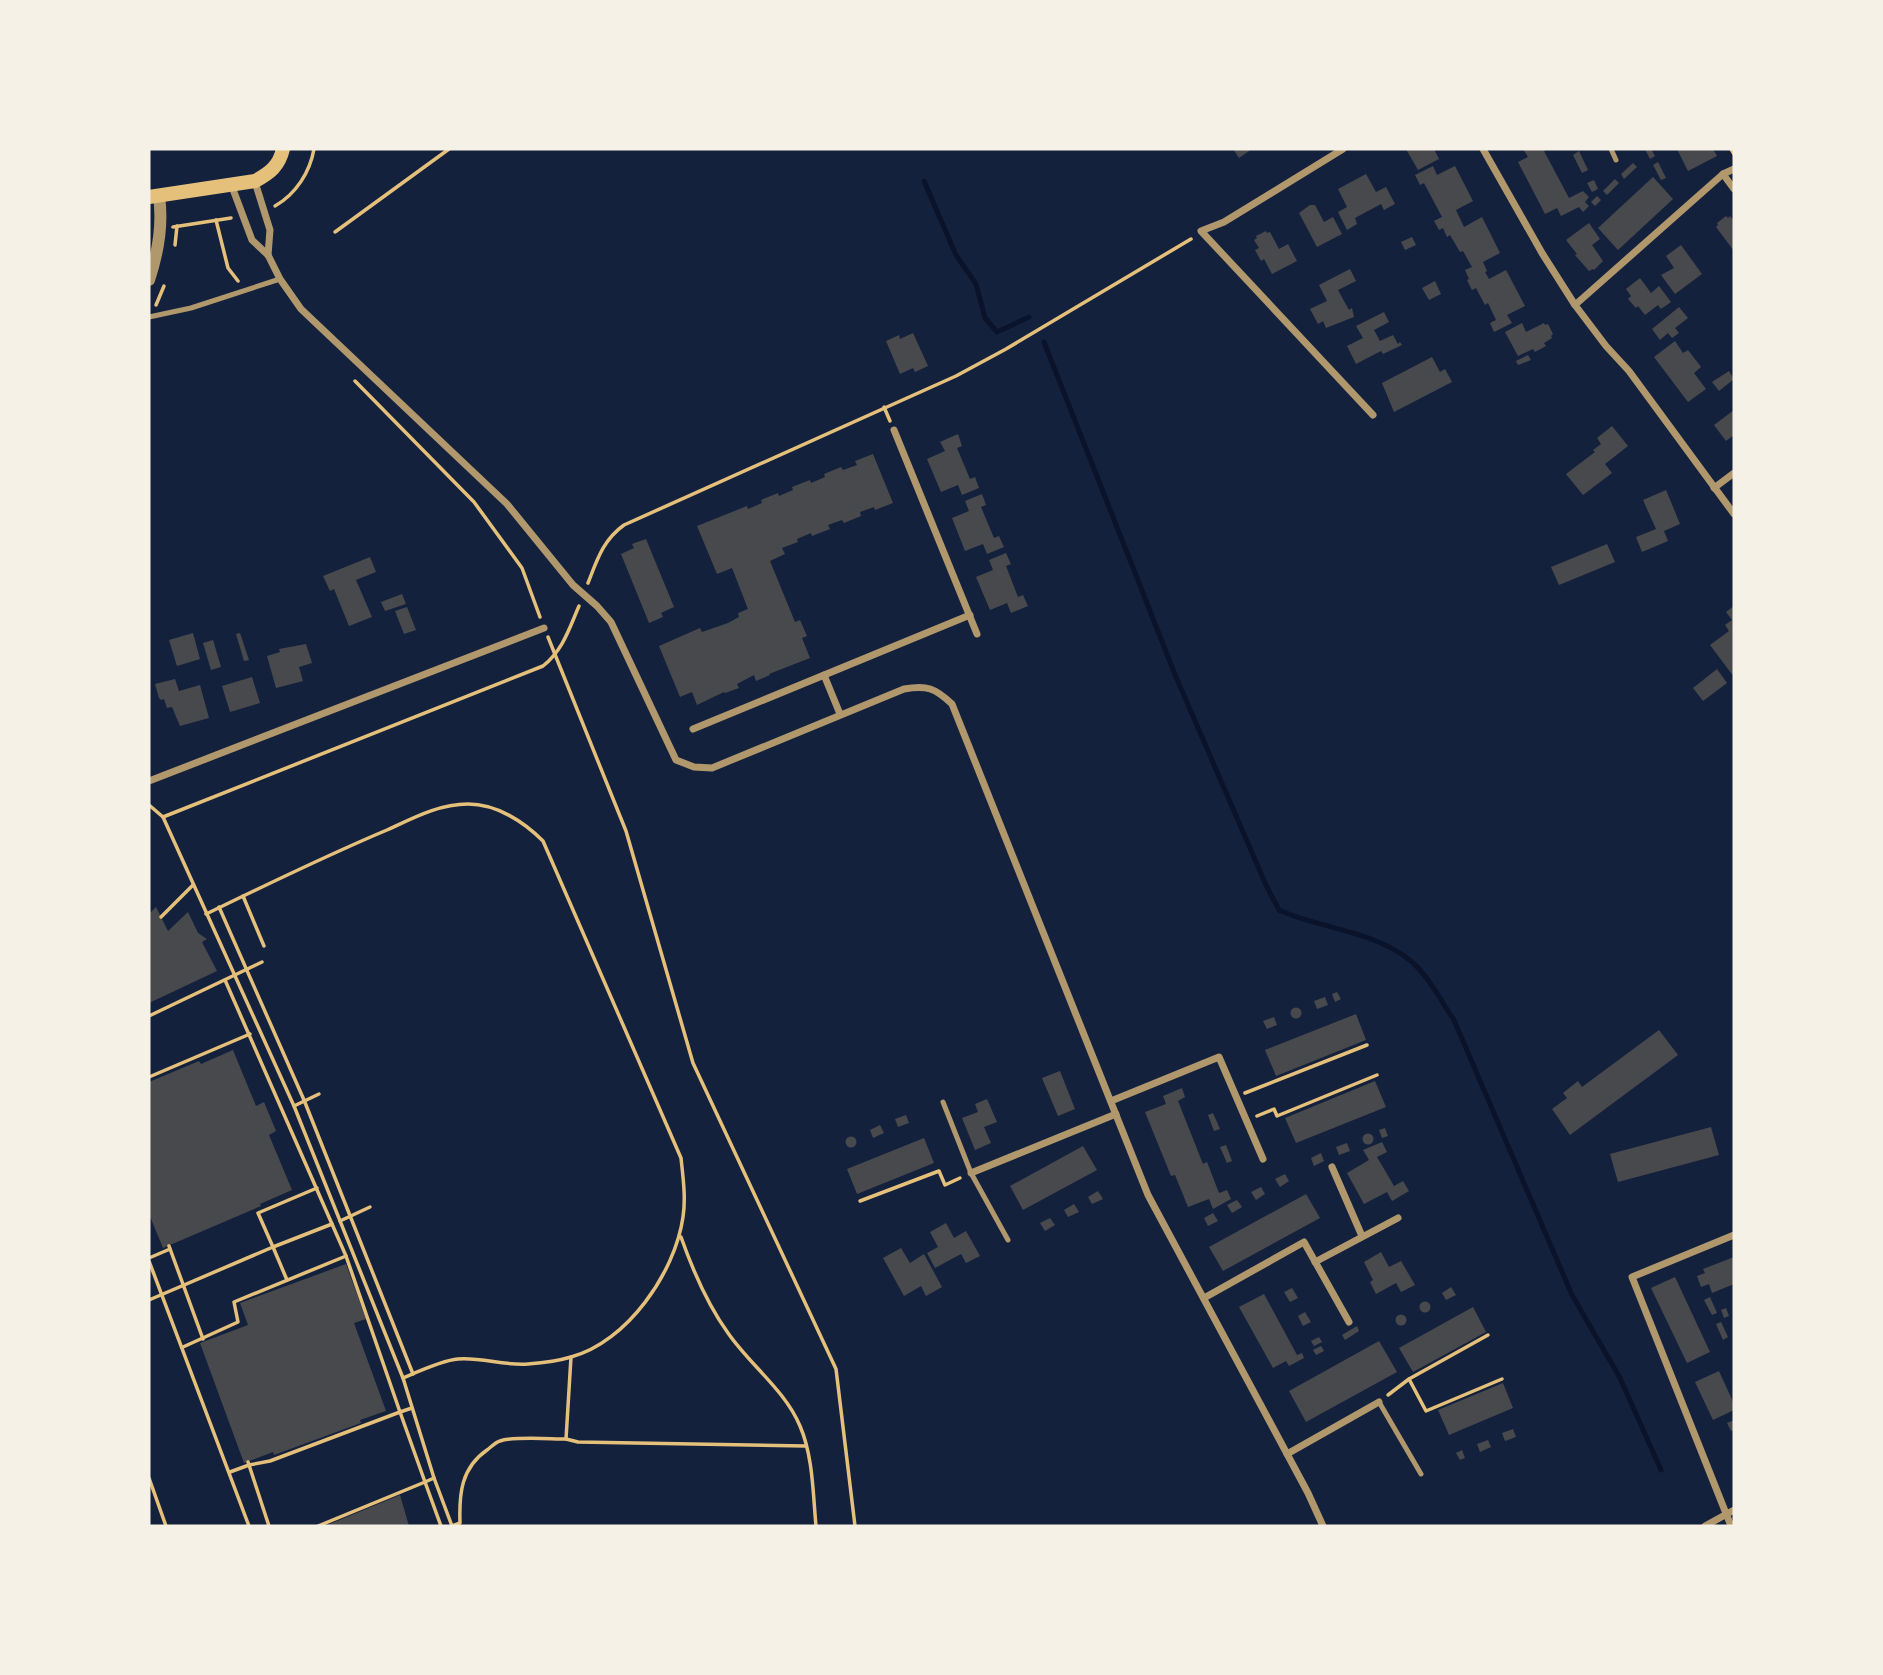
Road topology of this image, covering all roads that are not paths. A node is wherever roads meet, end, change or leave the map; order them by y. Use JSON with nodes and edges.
{"nodes":[{"id":1,"x":283,"y":149,"type":"edge"},
{"id":2,"x":1343,"y":149,"type":"edge"},
{"id":3,"x":1483,"y":149,"type":"edge"},
{"id":4,"x":1611,"y":149,"type":"edge"},
{"id":5,"x":1616,"y":160,"type":"dead end"},
{"id":6,"x":1734,"y":169,"type":"edge"},
{"id":7,"x":1723,"y":174,"type":"junction"},
{"id":8,"x":255,"y":181,"type":"junction"},
{"id":9,"x":231,"y":184,"type":"junction"},
{"id":10,"x":1734,"y":189,"type":"edge"},
{"id":11,"x":154,"y":196,"type":"edge"},
{"id":12,"x":268,"y":255,"type":"junction"},
{"id":13,"x":280,"y":279,"type":"junction"},
{"id":14,"x":149,"y":280,"type":"edge"},
{"id":15,"x":1575,"y":304,"type":"junction"},
{"id":16,"x":149,"y":317,"type":"edge"},
{"id":17,"x":1373,"y":415,"type":"dead end"},
{"id":18,"x":894,"y":430,"type":"dead end"},
{"id":19,"x":1734,"y":473,"type":"edge"},
{"id":20,"x":1714,"y":488,"type":"junction"},
{"id":21,"x":1734,"y":514,"type":"edge"},
{"id":22,"x":970,"y":615,"type":"junction"},
{"id":23,"x":544,"y":628,"type":"road end"},
{"id":24,"x":977,"y":634,"type":"dead end"},
{"id":25,"x":824,"y":675,"type":"junction"},
{"id":26,"x":840,"y":714,"type":"junction"},
{"id":27,"x":692,"y":729,"type":"dead end"},
{"id":28,"x":149,"y":781,"type":"edge"},
{"id":29,"x":1111,"y":1101,"type":"junction"},
{"id":30,"x":943,"y":1102,"type":"dead end"},
{"id":31,"x":1116,"y":1114,"type":"junction"},
{"id":32,"x":1263,"y":1159,"type":"dead end"},
{"id":33,"x":1332,"y":1167,"type":"dead end"},
{"id":34,"x":971,"y":1173,"type":"junction"},
{"id":35,"x":1398,"y":1217,"type":"dead end"},
{"id":36,"x":1734,"y":1235,"type":"edge"},
{"id":37,"x":1362,"y":1236,"type":"junction"},
{"id":38,"x":1009,"y":1240,"type":"dead end"},
{"id":39,"x":1315,"y":1262,"type":"junction"},
{"id":40,"x":1204,"y":1298,"type":"junction"},
{"id":41,"x":1349,"y":1322,"type":"dead end"},
{"id":42,"x":1379,"y":1402,"type":"joint"},
{"id":43,"x":1287,"y":1454,"type":"junction"},
{"id":44,"x":1421,"y":1474,"type":"dead end"},
{"id":45,"x":1734,"y":1510,"type":"edge"},
{"id":46,"x":1726,"y":1515,"type":"junction"},
{"id":47,"x":1323,"y":1526,"type":"edge"},
{"id":48,"x":1705,"y":1526,"type":"edge"},
{"id":49,"x":1731,"y":1526,"type":"edge"}],
"edges":[{"from":1,"to":8,"type":"main road"},
{"from":2,"to":17,"type":"street"},
{"from":3,"to":15,"type":"street"},
{"from":4,"to":5,"type":"lane"},
{"from":6,"to":7,"type":"street"},
{"from":7,"to":10,"type":"street"},
{"from":7,"to":15,"type":"street"},
{"from":8,"to":9,"type":"main road"},
{"from":8,"to":12,"type":"street"},
{"from":9,"to":11,"type":"main road"},
{"from":9,"to":12,"type":"street"},
{"from":11,"to":14,"type":"street"},
{"from":12,"to":13,"type":"street"},
{"from":13,"to":16,"type":"lane"},
{"from":13,"to":26,"type":"street"},
{"from":15,"to":20,"type":"street"},
{"from":18,"to":22,"type":"street"},
{"from":19,"to":20,"type":"street"},
{"from":20,"to":21,"type":"street"},
{"from":22,"to":24,"type":"street"},
{"from":22,"to":25,"type":"street"},
{"from":23,"to":28,"type":"street"},
{"from":25,"to":26,"type":"street"},
{"from":25,"to":27,"type":"street"},
{"from":26,"to":29,"type":"street"},
{"from":29,"to":31,"type":"street"},
{"from":29,"to":32,"type":"street"},
{"from":30,"to":34,"type":"lane"},
{"from":31,"to":34,"type":"street"},
{"from":31,"to":40,"type":"street"},
{"from":33,"to":37,"type":"street"},
{"from":34,"to":38,"type":"lane"},
{"from":35,"to":37,"type":"street"},
{"from":36,"to":46,"type":"street"},
{"from":37,"to":39,"type":"street"},
{"from":39,"to":40,"type":"street"},
{"from":39,"to":41,"type":"street"},
{"from":40,"to":43,"type":"street"},
{"from":42,"to":43,"type":"street"},
{"from":42,"to":44,"type":"lane"},
{"from":43,"to":47,"type":"street"},
{"from":45,"to":46,"type":"street"},
{"from":46,"to":48,"type":"street"},
{"from":46,"to":49,"type":"street"}]}
